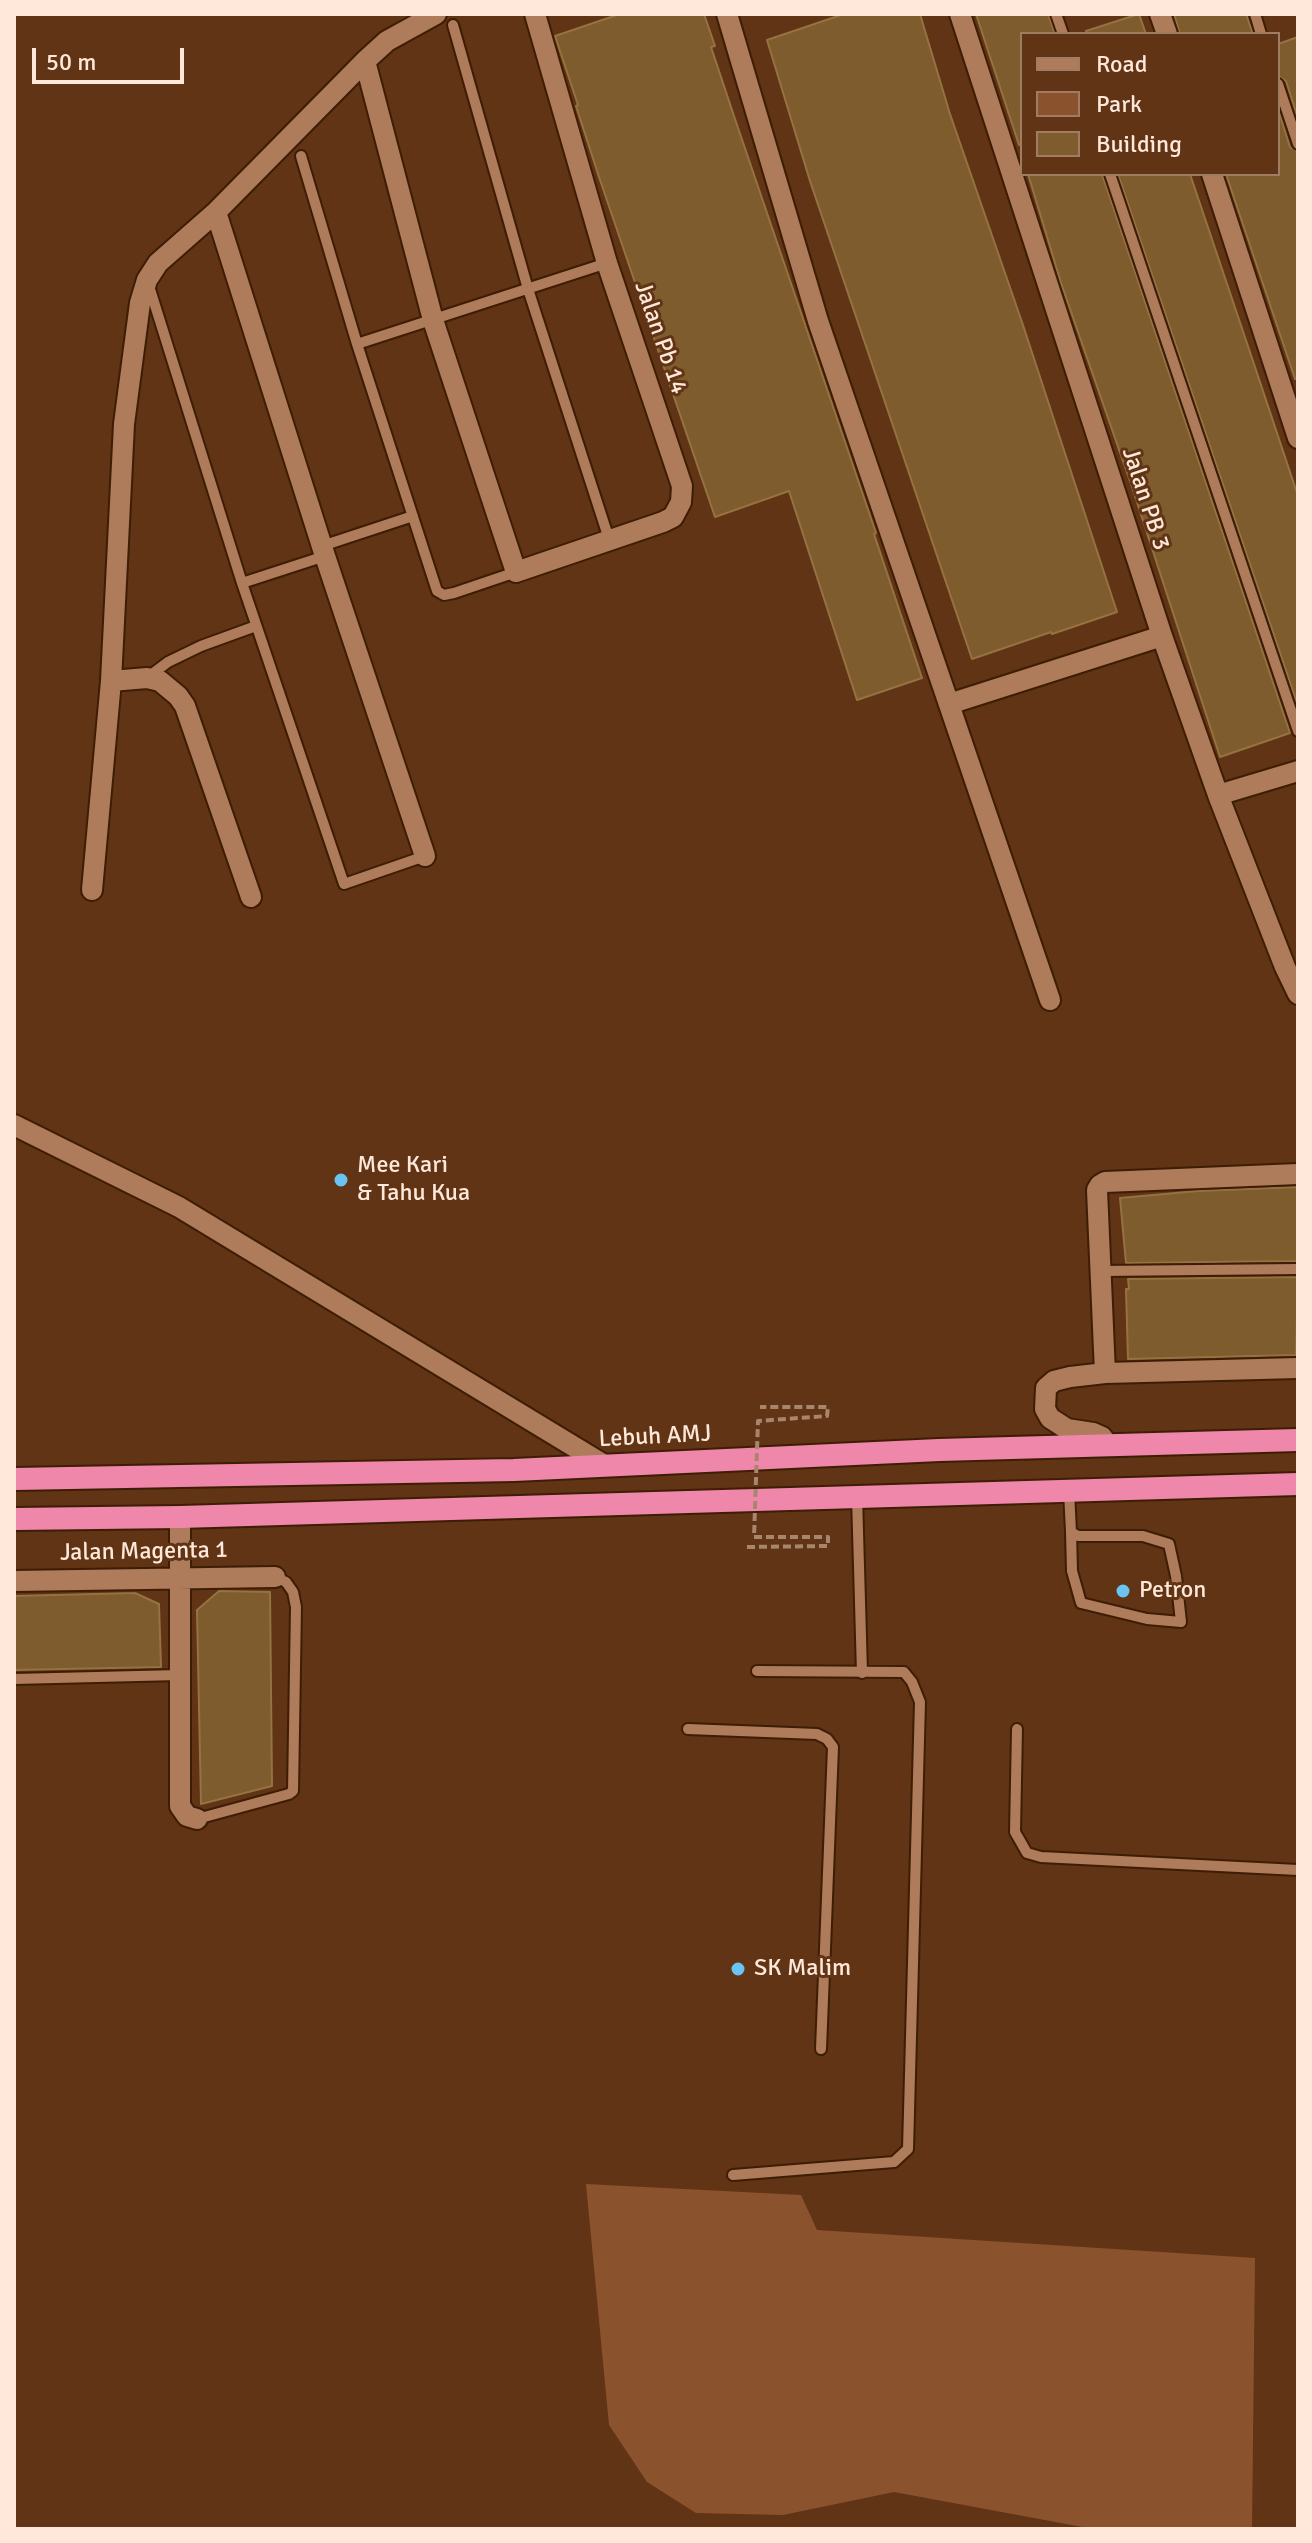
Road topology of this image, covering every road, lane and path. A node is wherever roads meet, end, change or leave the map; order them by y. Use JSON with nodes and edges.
{"nodes":[{"id":1,"x":535,"y":14,"type":"edge"},
{"id":2,"x":727,"y":14,"type":"edge"},
{"id":3,"x":960,"y":14,"type":"edge"},
{"id":4,"x":445,"y":20,"type":"edge"},
{"id":5,"x":365,"y":61,"type":"junction"},
{"id":6,"x":1280,"y":90,"type":"edge"},
{"id":7,"x":1298,"y":144,"type":"edge"},
{"id":8,"x":301,"y":156,"type":"dead end"},
{"id":9,"x":1111,"y":176,"type":"edge"},
{"id":10,"x":1213,"y":176,"type":"edge"},
{"id":11,"x":216,"y":212,"type":"junction"},
{"id":12,"x":607,"y":263,"type":"junction"},
{"id":13,"x":147,"y":280,"type":"junction"},
{"id":14,"x":528,"y":289,"type":"junction"},
{"id":15,"x":433,"y":320,"type":"junction"},
{"id":16,"x":357,"y":344,"type":"junction"},
{"id":17,"x":1298,"y":438,"type":"edge"},
{"id":18,"x":413,"y":516,"type":"junction"},
{"id":19,"x":609,"y":539,"type":"junction"},
{"id":20,"x":324,"y":551,"type":"junction"},
{"id":21,"x":516,"y":572,"type":"junction"},
{"id":22,"x":242,"y":583,"type":"junction"},
{"id":23,"x":256,"y":626,"type":"junction"},
{"id":24,"x":1162,"y":636,"type":"junction"},
{"id":25,"x":147,"y":678,"type":"junction"},
{"id":26,"x":111,"y":681,"type":"junction"},
{"id":27,"x":949,"y":704,"type":"junction"},
{"id":28,"x":1298,"y":731,"type":"edge"},
{"id":29,"x":1298,"y":771,"type":"edge"},
{"id":30,"x":1218,"y":795,"type":"junction"},
{"id":31,"x":425,"y":856,"type":"joint"},
{"id":32,"x":92,"y":890,"type":"dead end"},
{"id":33,"x":251,"y":897,"type":"dead end"},
{"id":34,"x":1291,"y":964,"type":"edge"},
{"id":35,"x":1298,"y":994,"type":"edge"},
{"id":36,"x":1050,"y":1000,"type":"dead end"},
{"id":37,"x":14,"y":1125,"type":"edge"},
{"id":38,"x":1298,"y":1174,"type":"edge"},
{"id":39,"x":1298,"y":1269,"type":"edge"},
{"id":40,"x":1101,"y":1271,"type":"junction"},
{"id":41,"x":1298,"y":1368,"type":"edge"},
{"id":42,"x":1105,"y":1373,"type":"junction"},
{"id":43,"x":760,"y":1407,"type":"dead end"},
{"id":44,"x":1298,"y":1440,"type":"edge"},
{"id":45,"x":1108,"y":1445,"type":"junction"},
{"id":46,"x":606,"y":1466,"type":"junction"},
{"id":47,"x":14,"y":1479,"type":"edge"},
{"id":48,"x":1298,"y":1484,"type":"edge"},
{"id":49,"x":1069,"y":1489,"type":"junction"},
{"id":50,"x":857,"y":1496,"type":"junction"},
{"id":51,"x":180,"y":1517,"type":"junction"},
{"id":52,"x":14,"y":1519,"type":"edge"},
{"id":53,"x":1071,"y":1532,"type":"junction"},
{"id":54,"x":747,"y":1547,"type":"dead end"},
{"id":55,"x":179,"y":1577,"type":"junction"},
{"id":56,"x":275,"y":1577,"type":"joint"},
{"id":57,"x":14,"y":1581,"type":"edge"},
{"id":58,"x":757,"y":1671,"type":"dead end"},
{"id":59,"x":862,"y":1673,"type":"junction"},
{"id":60,"x":179,"y":1675,"type":"junction"},
{"id":61,"x":14,"y":1679,"type":"edge"},
{"id":62,"x":688,"y":1729,"type":"dead end"},
{"id":63,"x":1017,"y":1729,"type":"dead end"},
{"id":64,"x":197,"y":1819,"type":"joint"},
{"id":65,"x":1298,"y":1870,"type":"edge"},
{"id":66,"x":821,"y":2049,"type":"dead end"},
{"id":67,"x":733,"y":2175,"type":"dead end"}],
"edges":[{"from":1,"to":12,"type":"street","name":"Jalan Pb 14"},
{"from":2,"to":27,"type":"street"},
{"from":3,"to":24,"type":"street","name":"Jalan PB 3"},
{"from":4,"to":5,"type":"street"},
{"from":4,"to":14,"type":"lane"},
{"from":5,"to":11,"type":"street"},
{"from":5,"to":15,"type":"street"},
{"from":6,"to":7,"type":"lane"},
{"from":8,"to":16,"type":"lane"},
{"from":9,"to":28,"type":"lane"},
{"from":10,"to":17,"type":"street"},
{"from":11,"to":13,"type":"street"},
{"from":11,"to":20,"type":"street"},
{"from":12,"to":14,"type":"lane"},
{"from":12,"to":19,"type":"street","name":"Jalan Pb 14"},
{"from":13,"to":22,"type":"lane"},
{"from":13,"to":26,"type":"street"},
{"from":14,"to":15,"type":"lane"},
{"from":14,"to":19,"type":"lane"},
{"from":15,"to":16,"type":"lane"},
{"from":15,"to":21,"type":"street"},
{"from":16,"to":18,"type":"lane"},
{"from":18,"to":20,"type":"lane"},
{"from":18,"to":21,"type":"lane"},
{"from":19,"to":21,"type":"street","name":"Jalan Pb 14"},
{"from":20,"to":22,"type":"lane"},
{"from":20,"to":31,"type":"street"},
{"from":22,"to":23,"type":"lane"},
{"from":23,"to":25,"type":"lane"},
{"from":23,"to":31,"type":"lane"},
{"from":24,"to":27,"type":"street"},
{"from":24,"to":30,"type":"street","name":"Jalan PB 3"},
{"from":25,"to":26,"type":"street"},
{"from":25,"to":33,"type":"street"},
{"from":26,"to":32,"type":"street"},
{"from":27,"to":36,"type":"street"},
{"from":29,"to":30,"type":"street"},
{"from":30,"to":34,"type":"street","name":"Jalan PB 3"},
{"from":34,"to":35,"type":"street","name":"Jalan PB 3"},
{"from":37,"to":46,"type":"street"},
{"from":38,"to":40,"type":"street"},
{"from":39,"to":40,"type":"lane"},
{"from":40,"to":42,"type":"street"},
{"from":41,"to":42,"type":"street"},
{"from":42,"to":45,"type":"street"},
{"from":43,"to":54,"type":"path","bridge":true},
{"from":44,"to":45,"type":"highway","name":"Lebuh AMJ"},
{"from":45,"to":46,"type":"highway","name":"Lebuh AMJ"},
{"from":46,"to":47,"type":"highway","name":"Lebuh AMJ"},
{"from":48,"to":49,"type":"highway"},
{"from":49,"to":50,"type":"highway"},
{"from":49,"to":53,"type":"lane"},
{"from":50,"to":51,"type":"highway"},
{"from":50,"to":59,"type":"lane"},
{"from":51,"to":52,"type":"highway"},
{"from":51,"to":55,"type":"street"},
{"from":53,"to":53,"type":"lane"},
{"from":55,"to":56,"type":"street","name":"Jalan Magenta 1"},
{"from":55,"to":57,"type":"street","name":"Jalan Magenta 1"},
{"from":55,"to":60,"type":"street"},
{"from":56,"to":64,"type":"lane"},
{"from":58,"to":59,"type":"lane"},
{"from":59,"to":67,"type":"lane"},
{"from":60,"to":61,"type":"lane"},
{"from":60,"to":64,"type":"street"},
{"from":62,"to":66,"type":"lane"},
{"from":63,"to":65,"type":"lane"}]}
